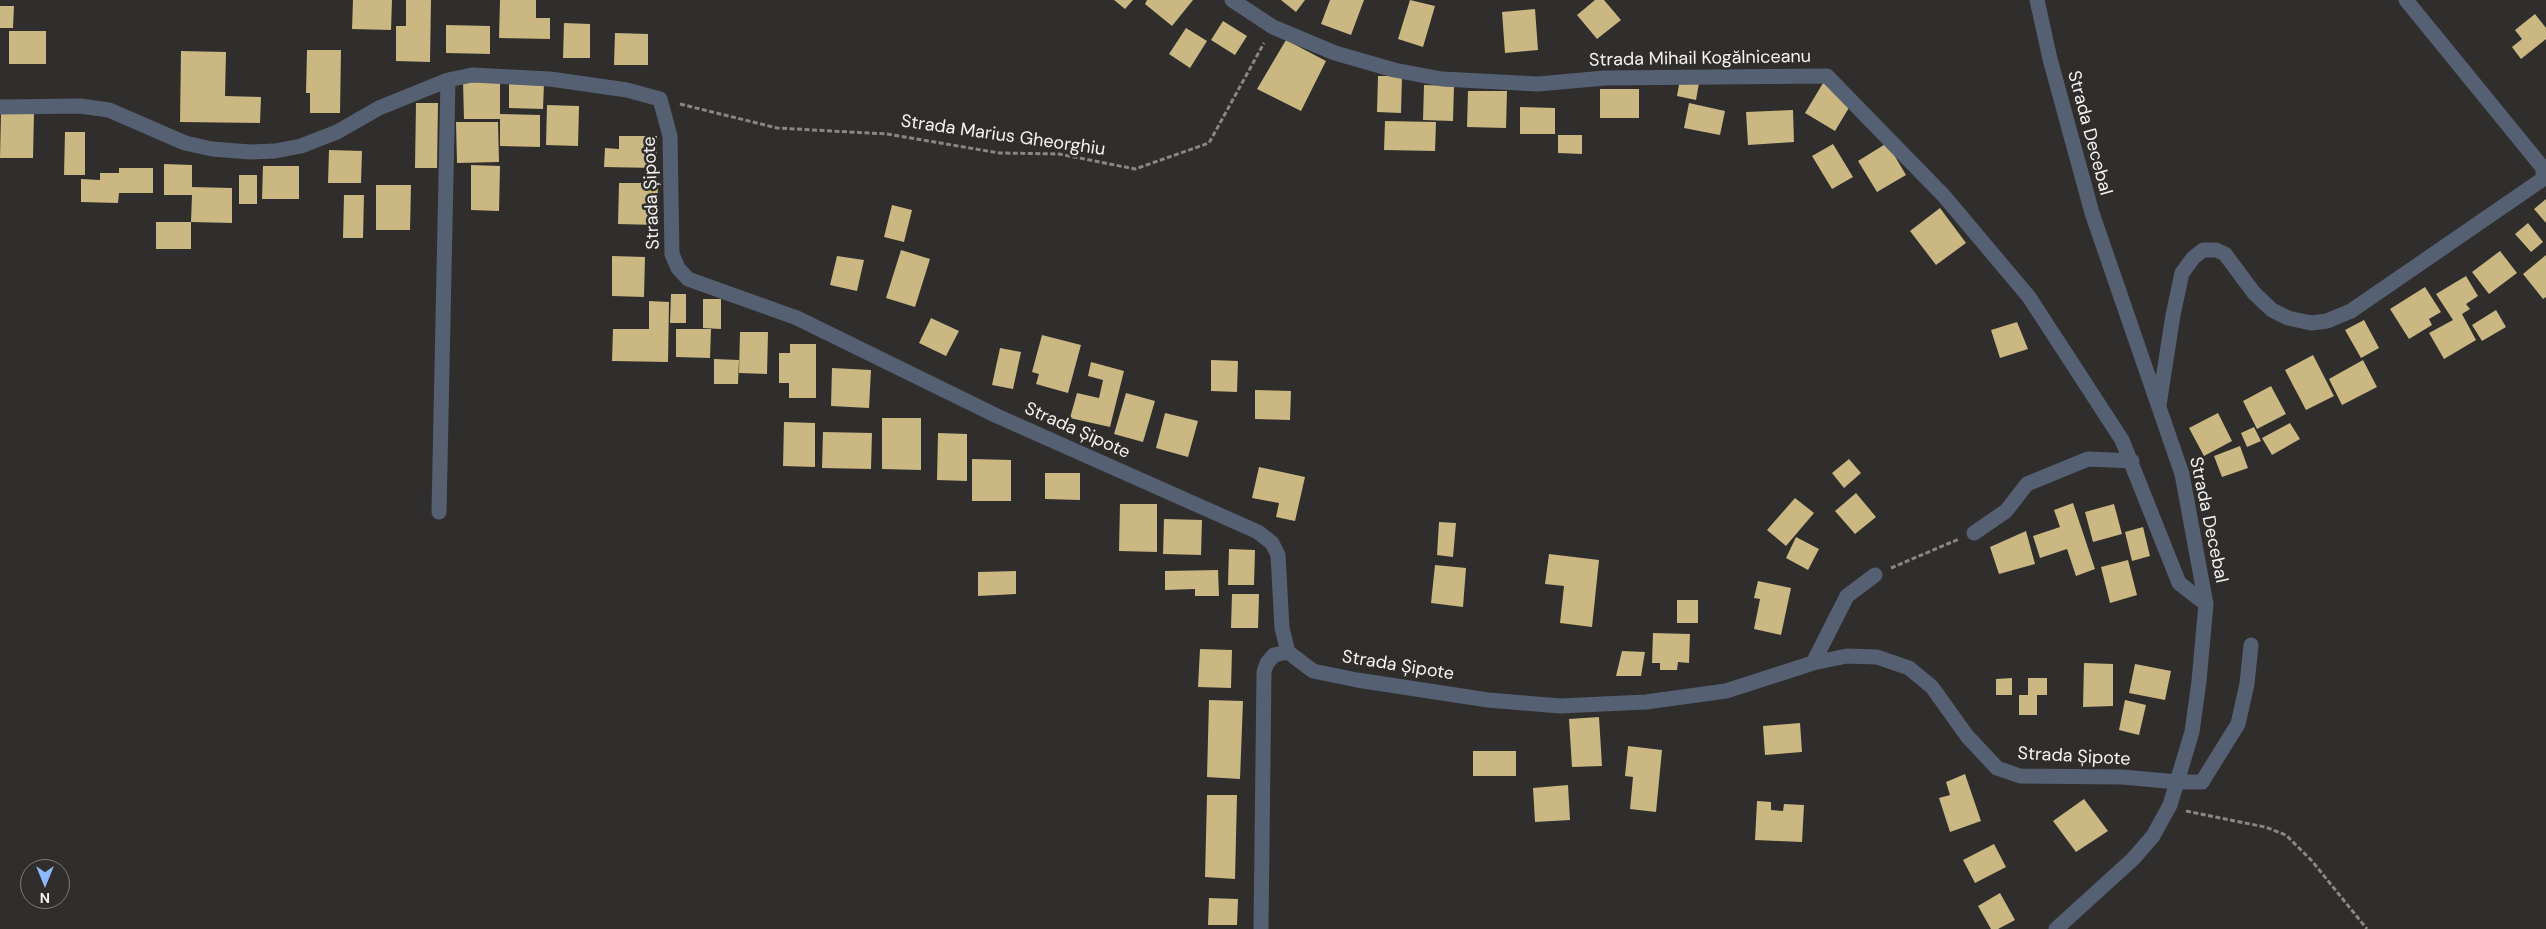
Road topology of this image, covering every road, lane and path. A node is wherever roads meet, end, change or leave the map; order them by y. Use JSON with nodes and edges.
{"nodes":[{"id":1,"x":1232,"y":0,"type":"edge"},
{"id":2,"x":2038,"y":0,"type":"edge"},
{"id":3,"x":2406,"y":0,"type":"edge"},
{"id":4,"x":1273,"y":27,"type":"junction"},
{"id":5,"x":448,"y":80,"type":"junction"},
{"id":6,"x":660,"y":99,"type":"junction"},
{"id":7,"x":0,"y":107,"type":"edge"},
{"id":8,"x":2159,"y":409,"type":"junction"},
{"id":9,"x":2132,"y":461,"type":"junction"},
{"id":10,"x":439,"y":512,"type":"dead end"},
{"id":11,"x":1974,"y":533,"type":"joint"},
{"id":12,"x":1875,"y":575,"type":"joint"},
{"id":13,"x":2206,"y":604,"type":"junction"},
{"id":14,"x":2251,"y":645,"type":"dead end"},
{"id":15,"x":1288,"y":652,"type":"junction"},
{"id":16,"x":1813,"y":664,"type":"junction"},
{"id":17,"x":2178,"y":782,"type":"junction"},
{"id":18,"x":2170,"y":805,"type":"junction"},
{"id":19,"x":1261,"y":929,"type":"edge"},
{"id":20,"x":2056,"y":929,"type":"edge"},
{"id":21,"x":2367,"y":929,"type":"edge"}],
"edges":[{"from":1,"to":4,"type":"street","name":"Strada Mihail Kogălniceanu"},
{"from":2,"to":8,"type":"street","name":"Strada Decebal"},
{"from":3,"to":8,"type":"street"},
{"from":4,"to":6,"type":"path","name":"Strada Marius Gheorghiu"},
{"from":4,"to":9,"type":"street","name":"Strada Mihail Kogălniceanu"},
{"from":5,"to":6,"type":"street"},
{"from":5,"to":7,"type":"street"},
{"from":5,"to":10,"type":"street"},
{"from":6,"to":15,"type":"street","name":"Strada Șipote"},
{"from":8,"to":13,"type":"street","name":"Strada Decebal"},
{"from":9,"to":11,"type":"street"},
{"from":9,"to":13,"type":"street","name":"Strada Mihail Kogălniceanu"},
{"from":11,"to":12,"type":"path"},
{"from":12,"to":16,"type":"street"},
{"from":13,"to":17,"type":"street","name":"Strada Decebal"},
{"from":14,"to":17,"type":"street","name":"Strada Șipote"},
{"from":15,"to":16,"type":"street","name":"Strada Șipote"},
{"from":15,"to":19,"type":"street"},
{"from":16,"to":17,"type":"street","name":"Strada Șipote"},
{"from":17,"to":18,"type":"street","name":"Strada Decebal"},
{"from":18,"to":20,"type":"street","name":"Strada Decebal"},
{"from":18,"to":21,"type":"path"}]}
